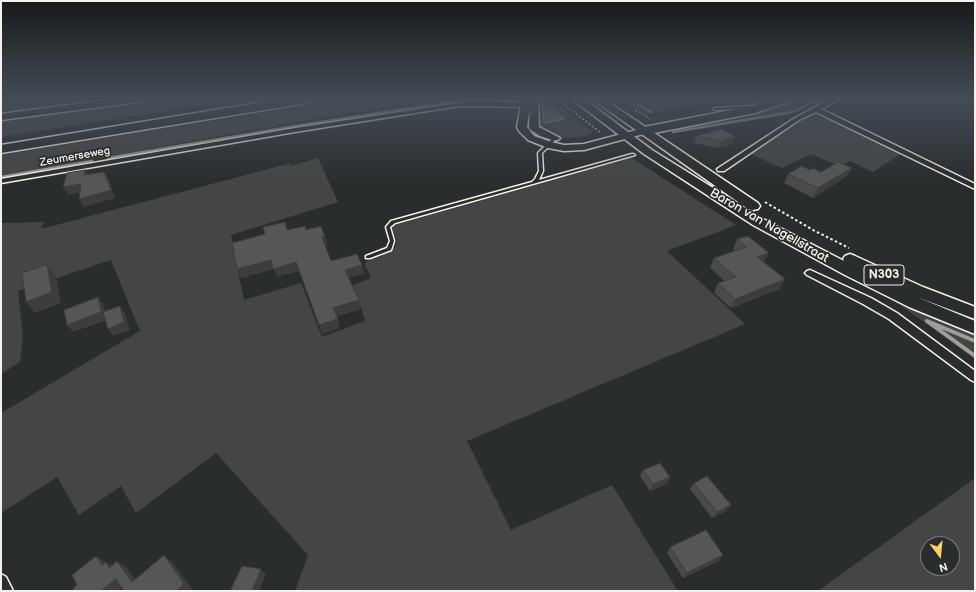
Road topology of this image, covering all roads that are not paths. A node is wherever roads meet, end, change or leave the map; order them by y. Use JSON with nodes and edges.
{"nodes":[{"id":1,"x":94,"y":127,"type":"edge"},
{"id":2,"x":141,"y":127,"type":"edge"},
{"id":3,"x":318,"y":127,"type":"edge"},
{"id":4,"x":534,"y":127,"type":"edge"},
{"id":5,"x":614,"y":127,"type":"edge"},
{"id":6,"x":647,"y":127,"type":"edge"},
{"id":7,"x":785,"y":127,"type":"edge"},
{"id":8,"x":851,"y":127,"type":"edge"},
{"id":9,"x":639,"y":128,"type":"junction"},
{"id":10,"x":622,"y":132,"type":"junction"},
{"id":11,"x":1,"y":141,"type":"edge"},
{"id":12,"x":551,"y":142,"type":"junction"},
{"id":13,"x":1,"y":149,"type":"edge"},
{"id":14,"x":633,"y":155,"type":"dead end"},
{"id":15,"x":721,"y":169,"type":"dead end"},
{"id":16,"x":1,"y":181,"type":"edge"},
{"id":17,"x":531,"y":183,"type":"junction"},
{"id":18,"x":975,"y":187,"type":"edge"},
{"id":19,"x":368,"y":257,"type":"dead end"},
{"id":20,"x":810,"y":273,"type":"dead end"},
{"id":21,"x":975,"y":314,"type":"edge"},
{"id":22,"x":975,"y":328,"type":"edge"},
{"id":23,"x":975,"y":376,"type":"edge"},
{"id":24,"x":1,"y":582,"type":"edge"},
{"id":25,"x":5,"y":591,"type":"edge"}],
"edges":[{"from":1,"to":11,"type":"highway"},
{"from":2,"to":13,"type":"highway"},
{"from":3,"to":16,"type":"street","name":"Zeumerseweg"},
{"from":4,"to":12,"type":"street"},
{"from":5,"to":10,"type":"main road","name":"Baron van Nagellstraat","number":"N303"},
{"from":6,"to":9,"type":"highway"},
{"from":7,"to":15,"type":"street"},
{"from":8,"to":18,"type":"street"},
{"from":9,"to":10,"type":"street"},
{"from":9,"to":21,"type":"main road","name":"Baron van Nagellstraat","number":"N303"},
{"from":10,"to":12,"type":"street"},
{"from":10,"to":22,"type":"main road","name":"Baron van Nagellstraat","number":"N303"},
{"from":12,"to":17,"type":"lane"},
{"from":14,"to":17,"type":"lane"},
{"from":17,"to":19,"type":"lane"},
{"from":20,"to":23,"type":"street","name":"Baron van Nagellstraat"},
{"from":24,"to":25,"type":"street"}]}
